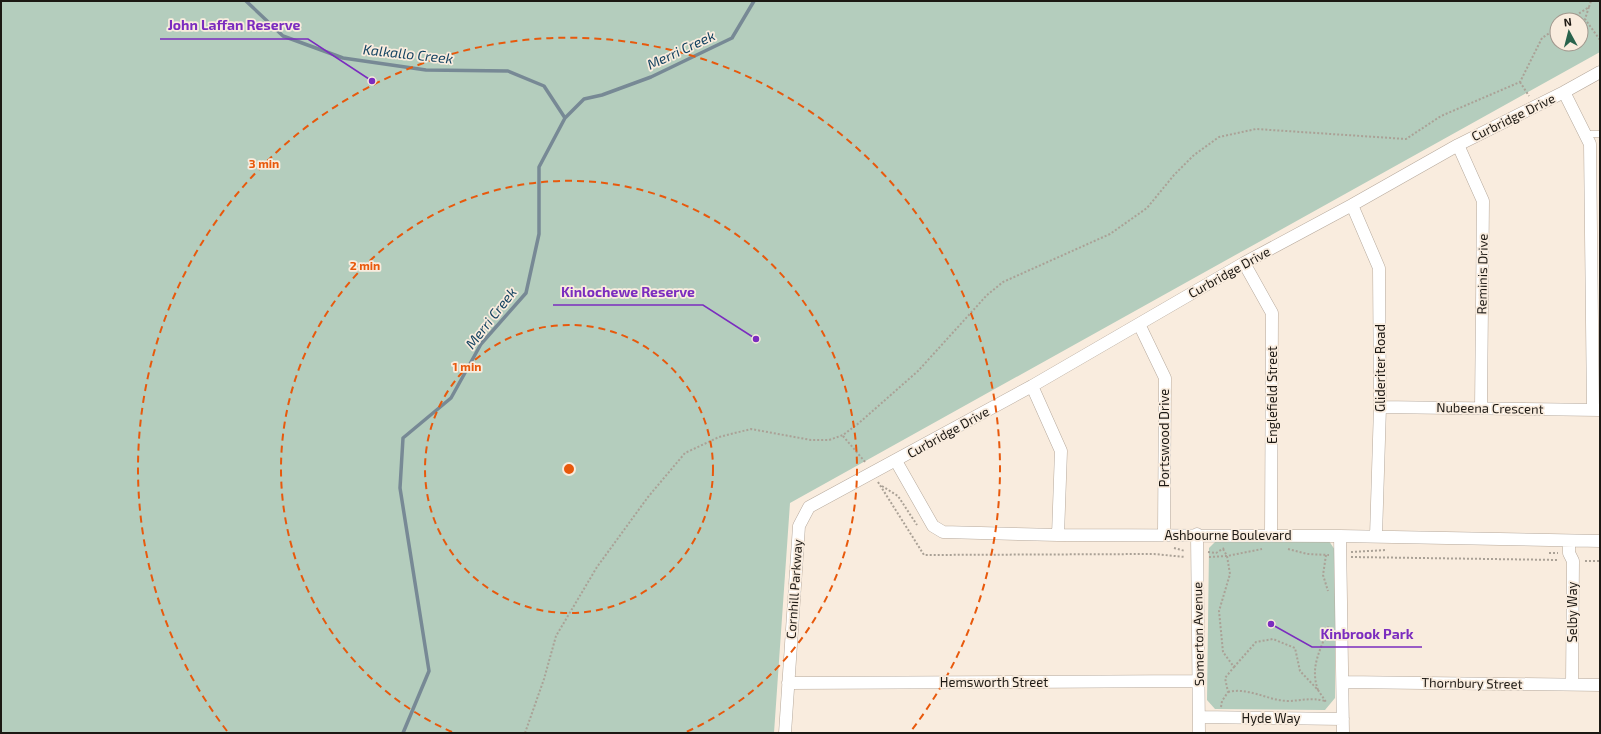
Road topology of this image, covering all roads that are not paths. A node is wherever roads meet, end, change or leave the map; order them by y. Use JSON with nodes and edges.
{"nodes":[{"id":1,"x":1600,"y":72,"type":"edge"},
{"id":2,"x":1564,"y":92,"type":"junction"},
{"id":3,"x":1585,"y":134,"type":"junction"},
{"id":4,"x":1600,"y":134,"type":"edge"},
{"id":5,"x":1458,"y":144,"type":"junction"},
{"id":6,"x":1352,"y":206,"type":"junction"},
{"id":7,"x":1244,"y":263,"type":"junction"},
{"id":8,"x":1139,"y":324,"type":"junction"},
{"id":9,"x":1032,"y":386,"type":"junction"},
{"id":10,"x":1380,"y":407,"type":"junction"},
{"id":11,"x":1481,"y":408,"type":"junction"},
{"id":12,"x":1597,"y":410,"type":"edge"},
{"id":13,"x":896,"y":461,"type":"junction"},
{"id":14,"x":866,"y":476,"type":"joint"},
{"id":15,"x":1164,"y":534,"type":"junction"},
{"id":16,"x":1198,"y":534,"type":"junction"},
{"id":17,"x":1058,"y":535,"type":"junction"},
{"id":18,"x":1272,"y":535,"type":"junction"},
{"id":19,"x":1340,"y":536,"type":"junction"},
{"id":20,"x":1376,"y":536,"type":"junction"},
{"id":21,"x":1569,"y":541,"type":"junction"},
{"id":22,"x":1600,"y":541,"type":"edge"},
{"id":23,"x":1199,"y":681,"type":"junction"},
{"id":24,"x":1343,"y":682,"type":"junction"},
{"id":25,"x":788,"y":683,"type":"junction"},
{"id":26,"x":1572,"y":684,"type":"junction"},
{"id":27,"x":1600,"y":685,"type":"edge"},
{"id":28,"x":1199,"y":717,"type":"junction"},
{"id":29,"x":1343,"y":718,"type":"junction"},
{"id":30,"x":785,"y":733,"type":"edge"},
{"id":31,"x":1199,"y":733,"type":"edge"},
{"id":32,"x":1343,"y":733,"type":"edge"}],
"edges":[{"from":1,"to":2,"type":"street","name":"Curbridge Drive"},
{"from":2,"to":3,"type":"street"},
{"from":2,"to":5,"type":"street","name":"Curbridge Drive"},
{"from":3,"to":4,"type":"lane"},
{"from":3,"to":12,"type":"street"},
{"from":5,"to":6,"type":"street","name":"Curbridge Drive"},
{"from":5,"to":11,"type":"street","name":"Reminis Drive"},
{"from":6,"to":7,"type":"street","name":"Curbridge Drive"},
{"from":6,"to":10,"type":"street","name":"Glideriter Road"},
{"from":7,"to":8,"type":"street","name":"Curbridge Drive"},
{"from":7,"to":18,"type":"street","name":"Englefield Street"},
{"from":8,"to":9,"type":"street","name":"Curbridge Drive"},
{"from":8,"to":15,"type":"street","name":"Portswood Drive"},
{"from":9,"to":13,"type":"street","name":"Curbridge Drive"},
{"from":9,"to":17,"type":"street"},
{"from":10,"to":11,"type":"street","name":"Nubeena Crescent"},
{"from":10,"to":20,"type":"street","name":"Glideriter Road"},
{"from":11,"to":12,"type":"street","name":"Nubeena Crescent"},
{"from":13,"to":14,"type":"street","name":"Curbridge Drive"},
{"from":13,"to":17,"type":"street","name":"Ashbourne Boulevard"},
{"from":14,"to":25,"type":"street","name":"Cornhill Parkway"},
{"from":15,"to":16,"type":"street","name":"Ashbourne Boulevard"},
{"from":15,"to":17,"type":"street","name":"Ashbourne Boulevard"},
{"from":16,"to":18,"type":"street","name":"Ashbourne Boulevard"},
{"from":16,"to":23,"type":"street","name":"Somerton Avenue"},
{"from":18,"to":19,"type":"street","name":"Ashbourne Boulevard"},
{"from":19,"to":20,"type":"street","name":"Ashbourne Boulevard"},
{"from":19,"to":24,"type":"street"},
{"from":20,"to":21,"type":"street","name":"Ashbourne Boulevard"},
{"from":21,"to":22,"type":"street","name":"Ashbourne Boulevard"},
{"from":21,"to":26,"type":"street","name":"Selby Way"},
{"from":23,"to":25,"type":"street","name":"Hemsworth Street"},
{"from":23,"to":28,"type":"street","name":"Somerton Avenue"},
{"from":24,"to":26,"type":"street","name":"Thornbury Street"},
{"from":24,"to":29,"type":"street"},
{"from":25,"to":30,"type":"street","name":"Cornhill Parkway"},
{"from":26,"to":27,"type":"street","name":"Thornbury Street"},
{"from":28,"to":29,"type":"street","name":"Hyde Way"},
{"from":28,"to":31,"type":"street","name":"Somerton Avenue"},
{"from":29,"to":32,"type":"street"}]}
